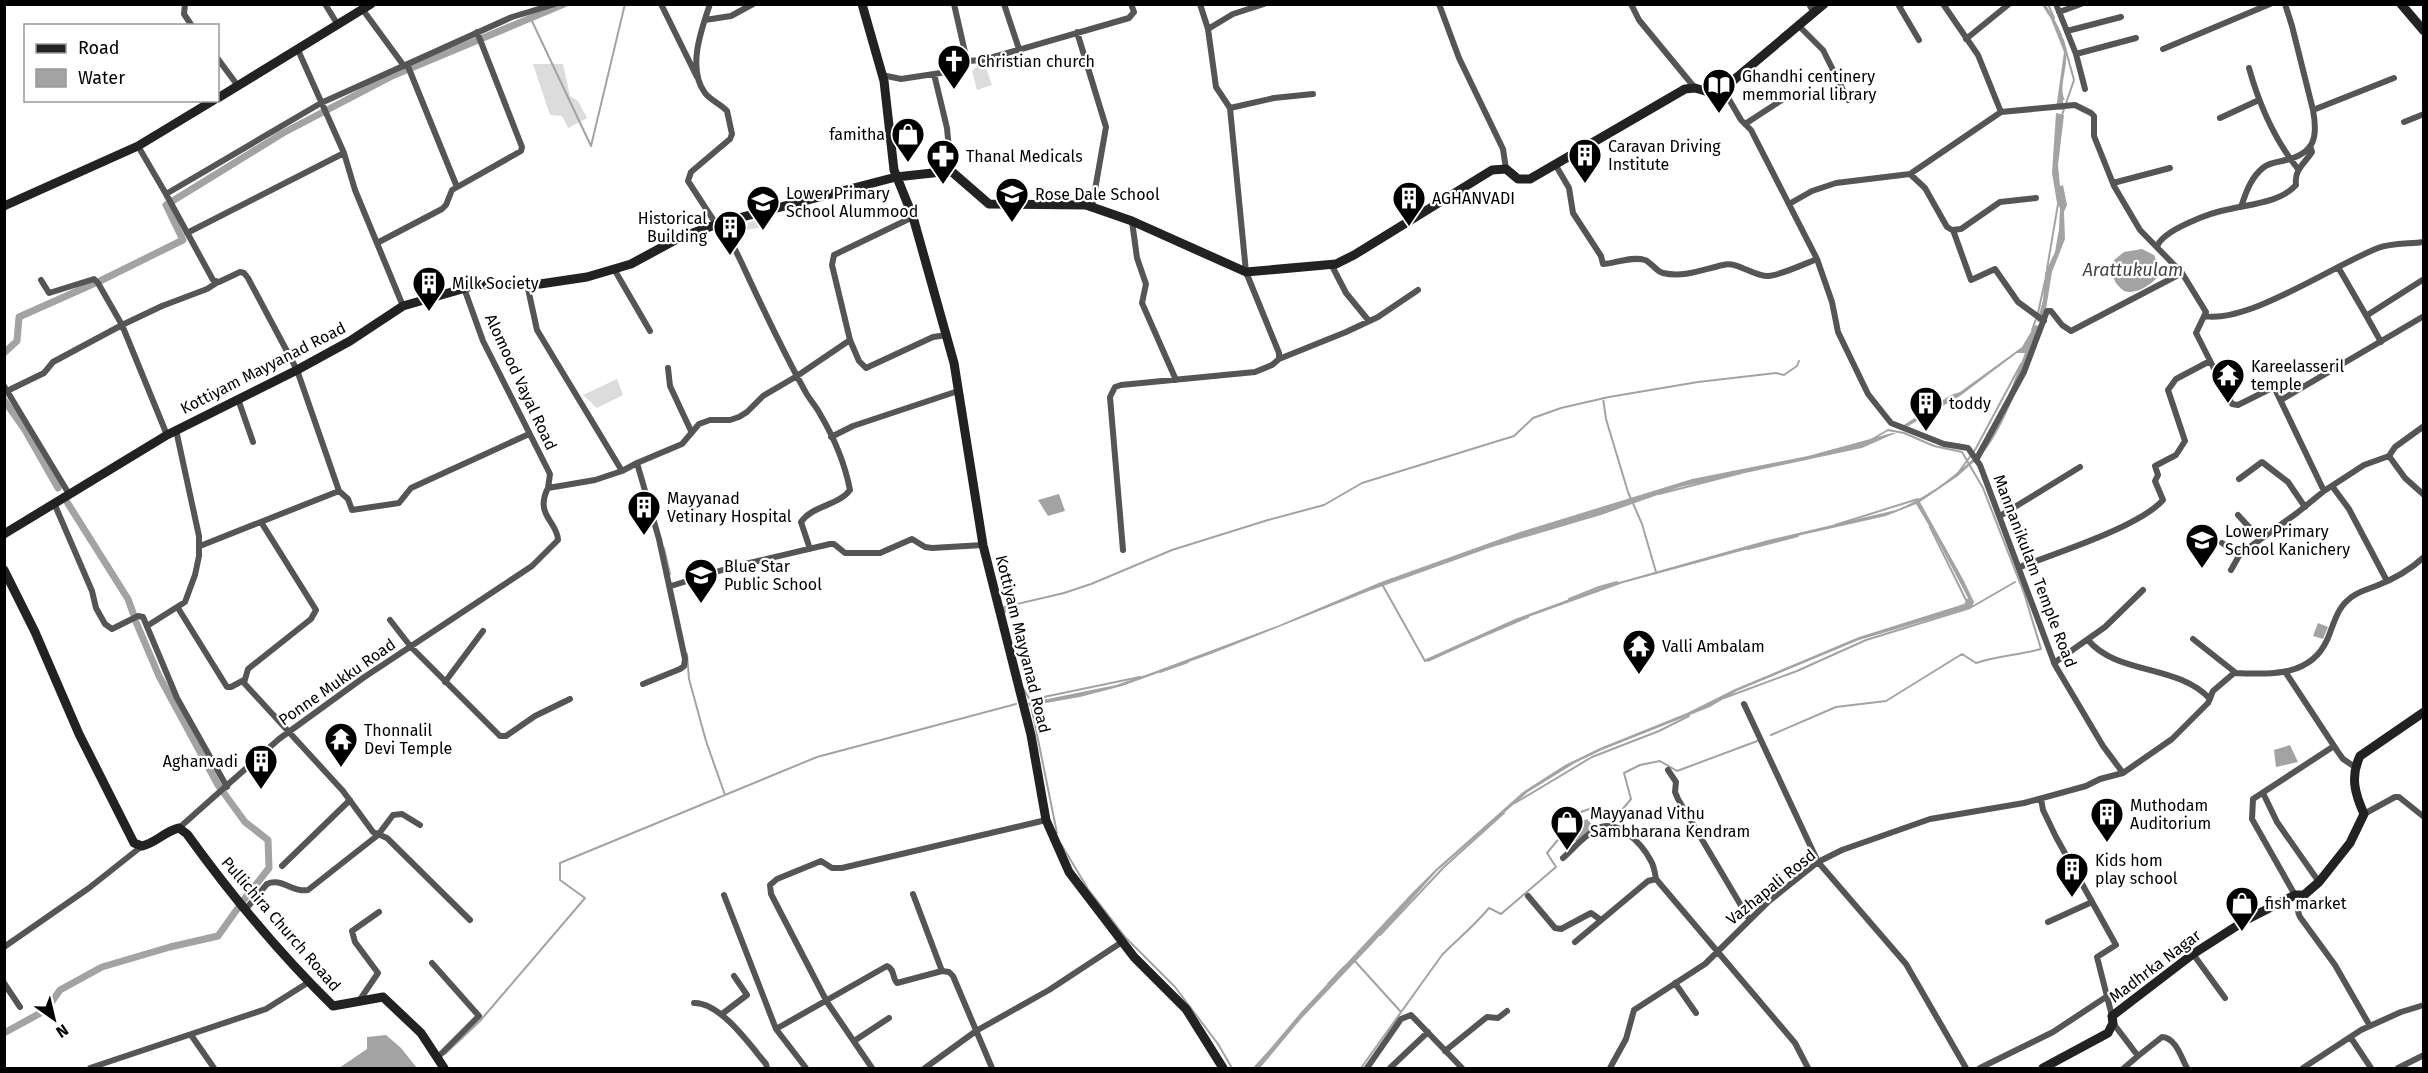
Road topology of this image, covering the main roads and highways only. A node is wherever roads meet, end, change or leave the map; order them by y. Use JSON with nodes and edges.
{"nodes":[{"id":1,"x":862,"y":4,"type":"edge"},
{"id":2,"x":1824,"y":4,"type":"edge"},
{"id":3,"x":2401,"y":4,"type":"edge"},
{"id":4,"x":367,"y":7,"type":"edge"},
{"id":5,"x":1812,"y":9,"type":"edge"},
{"id":6,"x":2424,"y":31,"type":"edge"},
{"id":7,"x":219,"y":97,"type":"edge"},
{"id":8,"x":211,"y":102,"type":"edge"},
{"id":9,"x":896,"y":177,"type":"junction"},
{"id":10,"x":4,"y":206,"type":"edge"},
{"id":11,"x":4,"y":534,"type":"edge"},
{"id":12,"x":4,"y":570,"type":"edge"},
{"id":13,"x":2424,"y":712,"type":"edge"},
{"id":14,"x":444,"y":1068,"type":"edge"},
{"id":15,"x":1223,"y":1068,"type":"edge"},
{"id":16,"x":2043,"y":1068,"type":"edge"}],
"edges":[{"from":1,"to":9,"type":"main road","name":"Kottiyam Mayyanad Road"},
{"from":2,"to":5,"type":"main road"},
{"from":3,"to":6,"type":"main road"},
{"from":4,"to":7,"type":"main road"},
{"from":5,"to":9,"type":"main road","name":"Kottiyam Mayyanad Road"},
{"from":8,"to":10,"type":"main road"},
{"from":9,"to":11,"type":"main road","name":"Kottiyam Mayyanad Road"},
{"from":9,"to":15,"type":"main road","name":"Kottiyam Mayyanad Road"},
{"from":12,"to":14,"type":"main road","name":"Pullichira Church Roaad"},
{"from":13,"to":16,"type":"main road","name":"Madhrka Nagar"}]}
